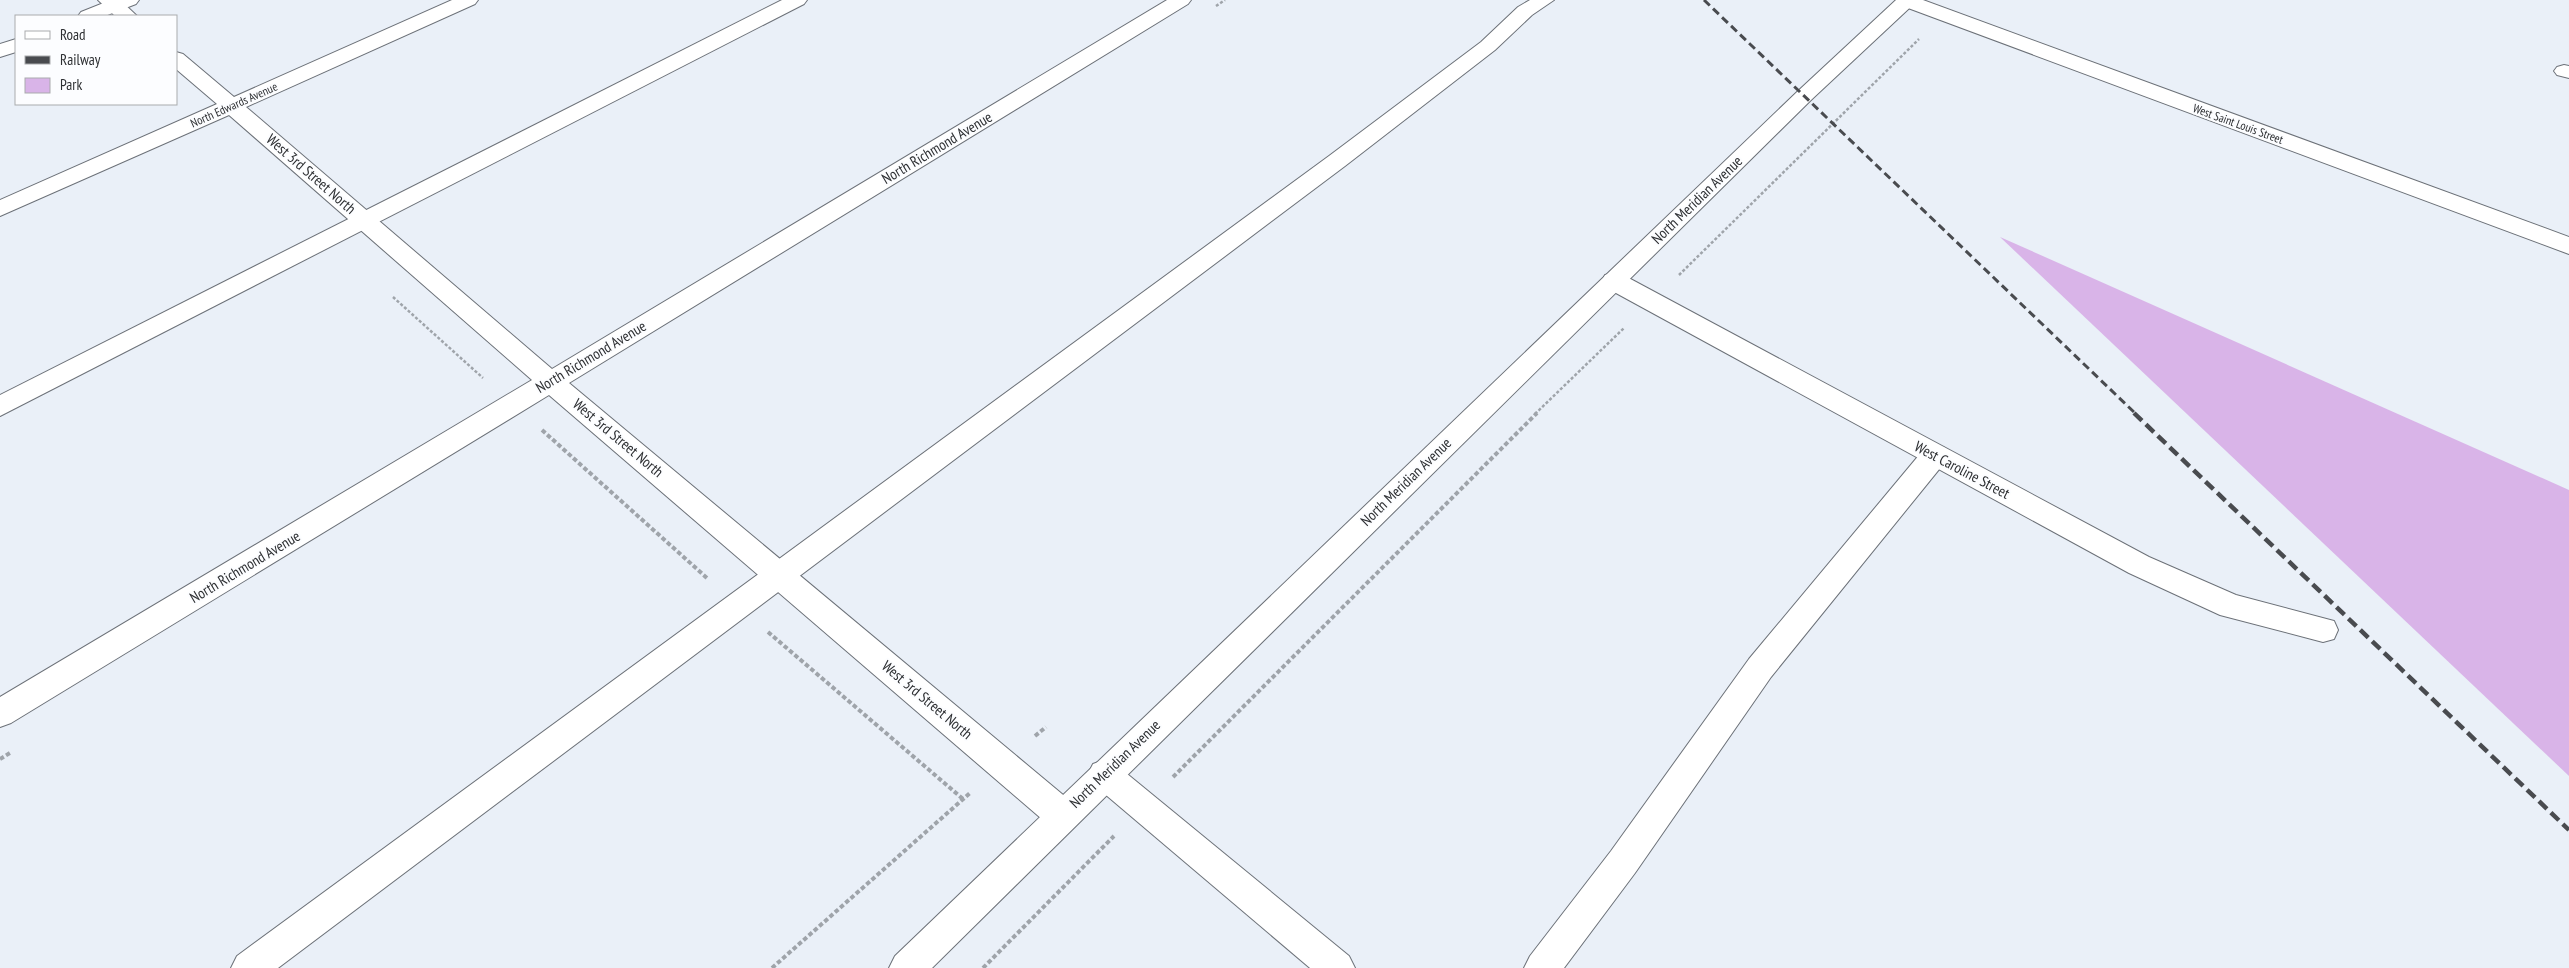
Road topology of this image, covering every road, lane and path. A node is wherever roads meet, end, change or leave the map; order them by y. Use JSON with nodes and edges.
{"nodes":[{"id":1,"x":468,"y":0,"type":"edge"},
{"id":2,"x":797,"y":0,"type":"edge"},
{"id":3,"x":1181,"y":0,"type":"edge"},
{"id":4,"x":1544,"y":0,"type":"edge"},
{"id":5,"x":1908,"y":0,"type":"edge"},
{"id":6,"x":120,"y":6,"type":"edge"},
{"id":7,"x":91,"y":15,"type":"edge"},
{"id":8,"x":1924,"y":34,"type":"dead end"},
{"id":9,"x":15,"y":45,"type":"edge"},
{"id":10,"x":0,"y":51,"type":"edge"},
{"id":11,"x":178,"y":60,"type":"edge"},
{"id":12,"x":232,"y":106,"type":"junction"},
{"id":13,"x":0,"y":209,"type":"edge"},
{"id":14,"x":363,"y":220,"type":"junction"},
{"id":15,"x":2569,"y":246,"type":"edge"},
{"id":16,"x":1614,"y":281,"type":"junction"},
{"id":17,"x":392,"y":296,"type":"dead end"},
{"id":18,"x":1652,"y":301,"type":"junction"},
{"id":19,"x":551,"y":382,"type":"junction"},
{"id":20,"x":513,"y":405,"type":"junction"},
{"id":21,"x":0,"y":406,"type":"edge"},
{"id":22,"x":1935,"y":455,"type":"junction"},
{"id":23,"x":779,"y":575,"type":"junction"},
{"id":24,"x":738,"y":605,"type":"junction"},
{"id":25,"x":2323,"y":630,"type":"dead end"},
{"id":26,"x":0,"y":713,"type":"edge"},
{"id":27,"x":1046,"y":726,"type":"dead end"},
{"id":28,"x":1003,"y":764,"type":"junction"},
{"id":29,"x":1104,"y":774,"type":"junction"},
{"id":30,"x":963,"y":799,"type":"junction"},
{"id":31,"x":1143,"y":807,"type":"junction"},
{"id":32,"x":1062,"y":815,"type":"junction"},
{"id":33,"x":249,"y":968,"type":"edge"},
{"id":34,"x":772,"y":968,"type":"edge"},
{"id":35,"x":907,"y":968,"type":"edge"},
{"id":36,"x":983,"y":968,"type":"edge"},
{"id":37,"x":1337,"y":968,"type":"edge"},
{"id":38,"x":1542,"y":968,"type":"edge"}],
"edges":[{"from":1,"to":12,"type":"street","name":"North Edwards Avenue"},
{"from":2,"to":14,"type":"street"},
{"from":3,"to":19,"type":"street","name":"North Richmond Avenue"},
{"from":4,"to":23,"type":"street"},
{"from":5,"to":15,"type":"street","name":"West Saint Louis Street"},
{"from":5,"to":16,"type":"street","name":"North Meridian Avenue"},
{"from":6,"to":7,"type":"street"},
{"from":8,"to":18,"type":"path"},
{"from":9,"to":10,"type":"street"},
{"from":11,"to":12,"type":"street","name":"West 3rd Street North"},
{"from":12,"to":13,"type":"street","name":"North Edwards Avenue"},
{"from":12,"to":14,"type":"street","name":"West 3rd Street North"},
{"from":14,"to":19,"type":"street","name":"West 3rd Street North"},
{"from":14,"to":21,"type":"street"},
{"from":16,"to":18,"type":"street","name":"West Caroline Street"},
{"from":16,"to":29,"type":"street","name":"North Meridian Avenue"},
{"from":17,"to":20,"type":"path"},
{"from":18,"to":22,"type":"street","name":"West Caroline Street"},
{"from":18,"to":31,"type":"path"},
{"from":19,"to":20,"type":"street","name":"North Richmond Avenue"},
{"from":19,"to":23,"type":"street","name":"West 3rd Street North"},
{"from":20,"to":24,"type":"path"},
{"from":20,"to":26,"type":"street","name":"North Richmond Avenue"},
{"from":22,"to":25,"type":"street","name":"West Caroline Street"},
{"from":22,"to":38,"type":"street"},
{"from":23,"to":24,"type":"street"},
{"from":23,"to":28,"type":"street","name":"West 3rd Street North"},
{"from":24,"to":30,"type":"path"},
{"from":24,"to":33,"type":"street"},
{"from":27,"to":28,"type":"path"},
{"from":28,"to":30,"type":"path"},
{"from":28,"to":32,"type":"street","name":"West 3rd Street North"},
{"from":29,"to":31,"type":"street"},
{"from":29,"to":32,"type":"street","name":"North Meridian Avenue"},
{"from":30,"to":34,"type":"path"},
{"from":31,"to":36,"type":"path"},
{"from":31,"to":37,"type":"street"},
{"from":32,"to":35,"type":"street","name":"North Meridian Avenue"}]}
